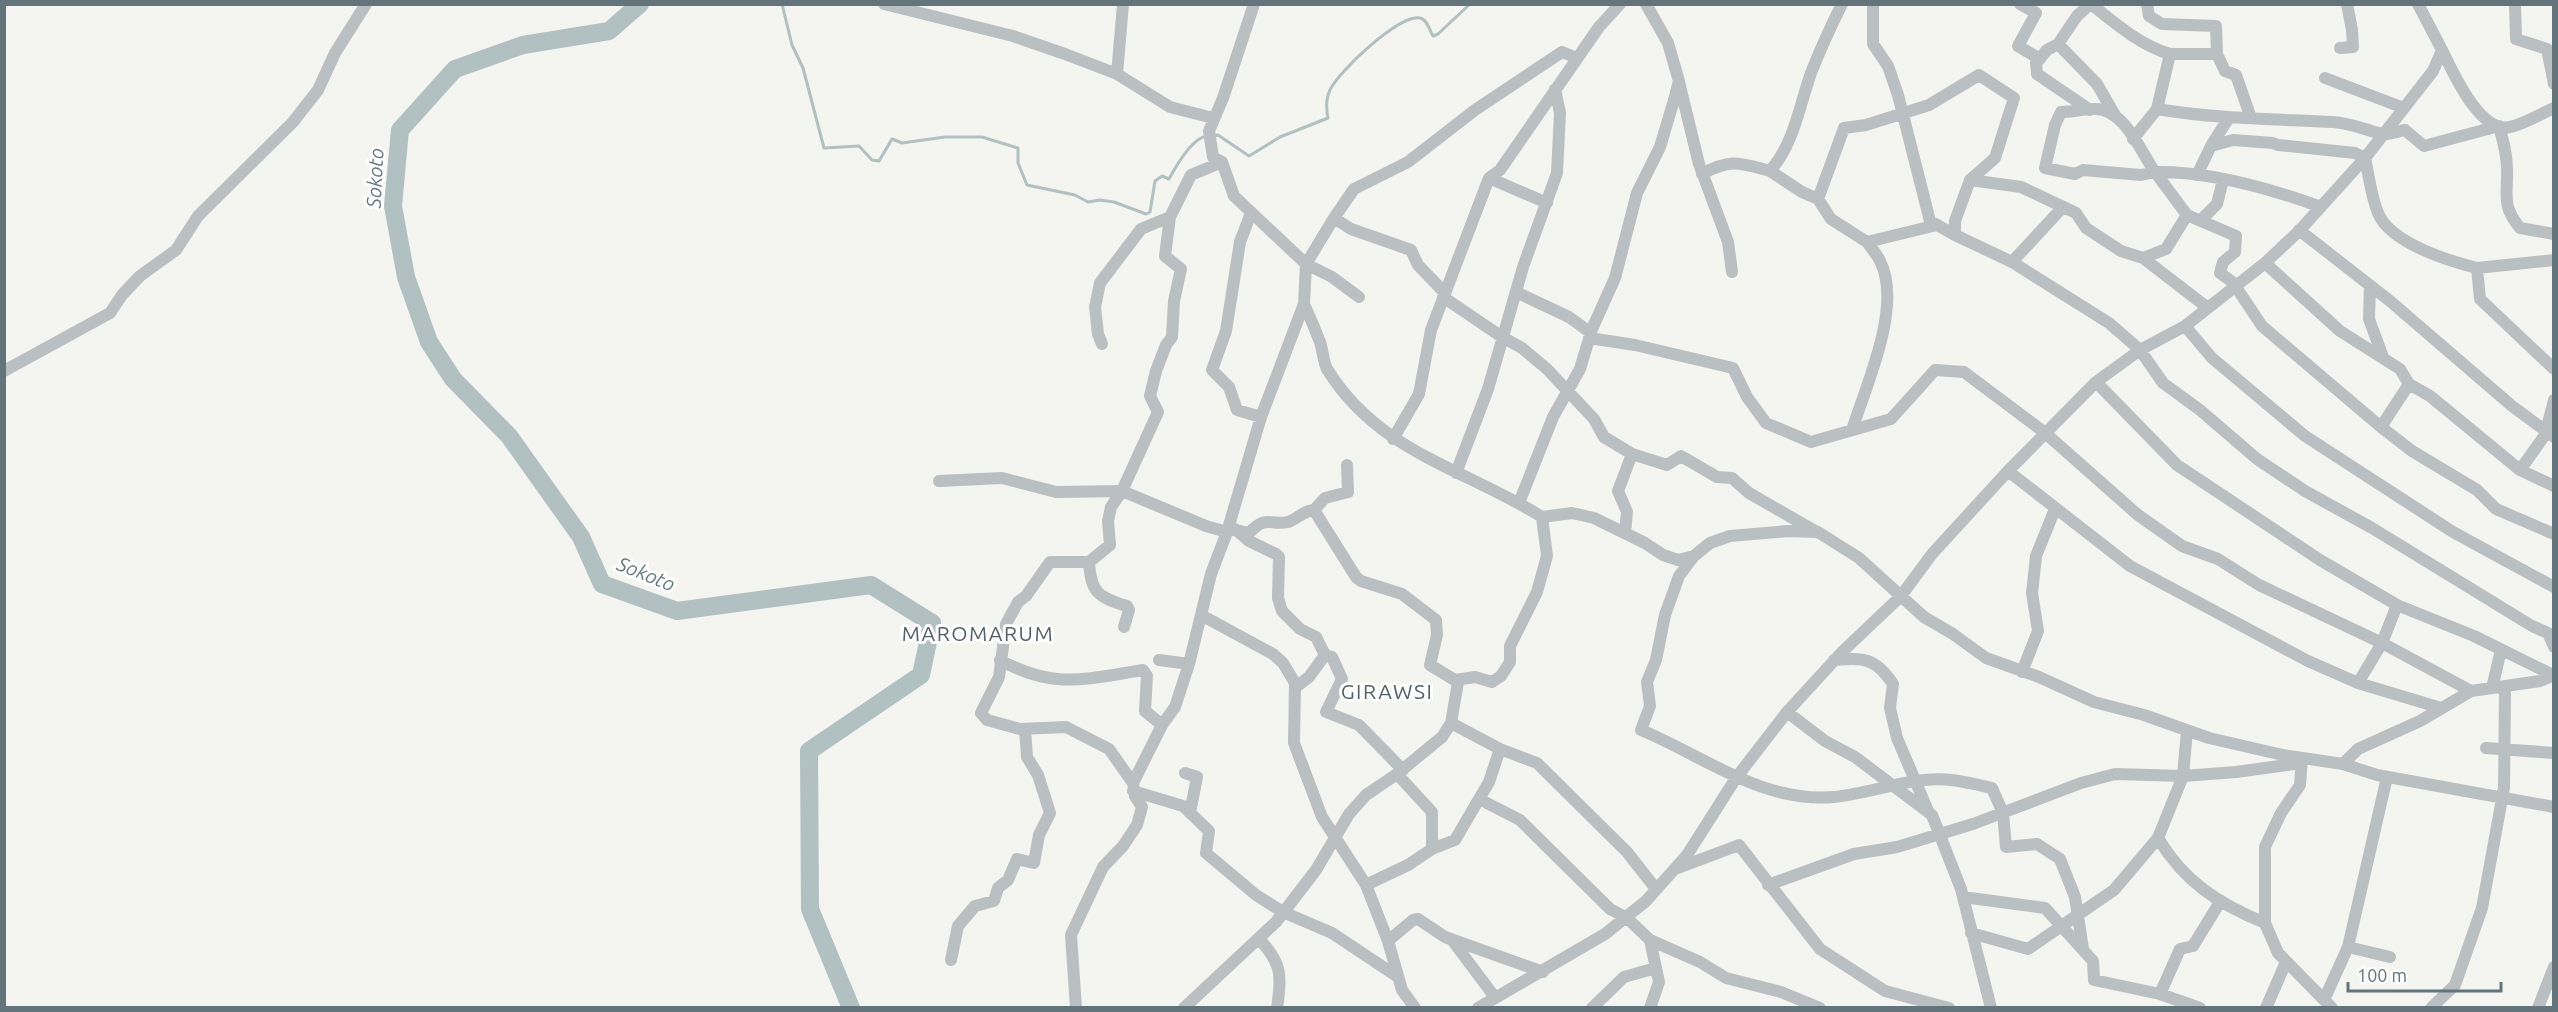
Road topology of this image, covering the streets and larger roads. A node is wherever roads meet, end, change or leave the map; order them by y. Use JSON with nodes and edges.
{"nodes":[{"id":1,"x":366,"y":4,"type":"edge"},
{"id":2,"x":884,"y":4,"type":"edge"},
{"id":3,"x":1123,"y":4,"type":"edge"},
{"id":4,"x":1254,"y":4,"type":"edge"},
{"id":5,"x":1620,"y":4,"type":"edge"},
{"id":6,"x":1646,"y":4,"type":"edge"},
{"id":7,"x":1842,"y":4,"type":"edge"},
{"id":8,"x":1873,"y":4,"type":"edge"},
{"id":9,"x":2020,"y":4,"type":"edge"},
{"id":10,"x":2090,"y":4,"type":"edge"},
{"id":11,"x":2146,"y":4,"type":"edge"},
{"id":12,"x":2347,"y":4,"type":"edge"},
{"id":13,"x":2418,"y":4,"type":"edge"},
{"id":14,"x":2515,"y":4,"type":"edge"},
{"id":15,"x":2038,"y":9,"type":"edge"},
{"id":16,"x":2058,"y":44,"type":"junction"},
{"id":17,"x":2340,"y":48,"type":"dead end"},
{"id":18,"x":2442,"y":50,"type":"junction"},
{"id":19,"x":2170,"y":54,"type":"junction"},
{"id":20,"x":2217,"y":54,"type":"junction"},
{"id":21,"x":1577,"y":58,"type":"junction"},
{"id":22,"x":2040,"y":59,"type":"junction"},
{"id":23,"x":1117,"y":74,"type":"junction"},
{"id":24,"x":2325,"y":78,"type":"dead end"},
{"id":25,"x":1679,"y":81,"type":"junction"},
{"id":26,"x":2553,"y":84,"type":"edge"},
{"id":27,"x":1555,"y":89,"type":"junction"},
{"id":28,"x":2404,"y":108,"type":"junction"},
{"id":29,"x":2553,"y":108,"type":"edge"},
{"id":30,"x":2157,"y":109,"type":"junction"},
{"id":31,"x":2090,"y":110,"type":"junction"},
{"id":32,"x":1903,"y":115,"type":"junction"},
{"id":33,"x":2116,"y":117,"type":"junction"},
{"id":34,"x":1214,"y":118,"type":"junction"},
{"id":35,"x":2251,"y":118,"type":"junction"},
{"id":36,"x":2228,"y":119,"type":"junction"},
{"id":37,"x":2499,"y":126,"type":"junction"},
{"id":38,"x":2384,"y":135,"type":"junction"},
{"id":39,"x":2133,"y":139,"type":"junction"},
{"id":40,"x":2211,"y":146,"type":"junction"},
{"id":41,"x":1781,"y":157,"type":"junction"},
{"id":42,"x":2366,"y":158,"type":"junction"},
{"id":43,"x":1222,"y":162,"type":"junction"},
{"id":44,"x":1770,"y":171,"type":"junction"},
{"id":45,"x":2155,"y":172,"type":"junction"},
{"id":46,"x":1702,"y":174,"type":"junction"},
{"id":47,"x":2197,"y":175,"type":"junction"},
{"id":48,"x":1489,"y":178,"type":"junction"},
{"id":49,"x":1970,"y":180,"type":"junction"},
{"id":50,"x":2223,"y":180,"type":"junction"},
{"id":51,"x":1790,"y":183,"type":"junction"},
{"id":52,"x":1818,"y":199,"type":"junction"},
{"id":53,"x":1546,"y":202,"type":"junction"},
{"id":54,"x":2063,"y":207,"type":"junction"},
{"id":55,"x":2321,"y":207,"type":"junction"},
{"id":56,"x":1251,"y":213,"type":"junction"},
{"id":57,"x":2187,"y":215,"type":"junction"},
{"id":58,"x":1170,"y":217,"type":"junction"},
{"id":59,"x":1334,"y":218,"type":"junction"},
{"id":60,"x":2201,"y":220,"type":"junction"},
{"id":61,"x":1937,"y":225,"type":"junction"},
{"id":62,"x":2299,"y":230,"type":"junction"},
{"id":63,"x":2553,"y":234,"type":"edge"},
{"id":64,"x":1954,"y":235,"type":"junction"},
{"id":65,"x":1867,"y":242,"type":"junction"},
{"id":66,"x":2143,"y":258,"type":"junction"},
{"id":67,"x":2553,"y":260,"type":"edge"},
{"id":68,"x":2012,"y":262,"type":"junction"},
{"id":69,"x":2265,"y":263,"type":"junction"},
{"id":70,"x":1306,"y":264,"type":"junction"},
{"id":71,"x":2477,"y":268,"type":"junction"},
{"id":72,"x":1732,"y":272,"type":"dead end"},
{"id":73,"x":2237,"y":286,"type":"junction"},
{"id":74,"x":2370,"y":286,"type":"junction"},
{"id":75,"x":1516,"y":292,"type":"junction"},
{"id":76,"x":1444,"y":294,"type":"junction"},
{"id":77,"x":1359,"y":297,"type":"dead end"},
{"id":78,"x":1304,"y":304,"type":"junction"},
{"id":79,"x":2208,"y":308,"type":"junction"},
{"id":80,"x":2185,"y":326,"type":"junction"},
{"id":81,"x":1590,"y":335,"type":"junction"},
{"id":82,"x":1502,"y":338,"type":"junction"},
{"id":83,"x":1102,"y":344,"type":"dead end"},
{"id":84,"x":2139,"y":350,"type":"junction"},
{"id":85,"x":2384,"y":358,"type":"junction"},
{"id":86,"x":2553,"y":369,"type":"edge"},
{"id":87,"x":4,"y":370,"type":"edge"},
{"id":88,"x":2096,"y":382,"type":"junction"},
{"id":89,"x":2409,"y":384,"type":"junction"},
{"id":90,"x":1567,"y":392,"type":"junction"},
{"id":91,"x":2553,"y":400,"type":"edge"},
{"id":92,"x":1261,"y":417,"type":"junction"},
{"id":93,"x":2381,"y":427,"type":"junction"},
{"id":94,"x":1852,"y":430,"type":"junction"},
{"id":95,"x":2044,"y":432,"type":"junction"},
{"id":96,"x":2550,"y":435,"type":"edge"},
{"id":97,"x":1393,"y":439,"type":"junction"},
{"id":98,"x":1632,"y":454,"type":"junction"},
{"id":99,"x":1347,"y":465,"type":"dead end"},
{"id":100,"x":2520,"y":470,"type":"junction"},
{"id":101,"x":2008,"y":471,"type":"junction"},
{"id":102,"x":1456,"y":473,"type":"junction"},
{"id":103,"x":939,"y":481,"type":"dead end"},
{"id":104,"x":2553,"y":486,"type":"edge"},
{"id":105,"x":1122,"y":491,"type":"junction"},
{"id":106,"x":1519,"y":503,"type":"junction"},
{"id":107,"x":2055,"y":509,"type":"junction"},
{"id":108,"x":1314,"y":510,"type":"junction"},
{"id":109,"x":1542,"y":517,"type":"junction"},
{"id":110,"x":1231,"y":531,"type":"junction"},
{"id":111,"x":1818,"y":532,"type":"junction"},
{"id":112,"x":1625,"y":533,"type":"junction"},
{"id":113,"x":2553,"y":534,"type":"edge"},
{"id":114,"x":1694,"y":556,"type":"junction"},
{"id":115,"x":1089,"y":562,"type":"junction"},
{"id":116,"x":2553,"y":587,"type":"edge"},
{"id":117,"x":1901,"y":596,"type":"junction"},
{"id":118,"x":2397,"y":605,"type":"junction"},
{"id":119,"x":1201,"y":615,"type":"junction"},
{"id":120,"x":1124,"y":627,"type":"dead end"},
{"id":121,"x":2382,"y":643,"type":"junction"},
{"id":122,"x":2553,"y":647,"type":"edge"},
{"id":123,"x":2501,"y":650,"type":"junction"},
{"id":124,"x":1325,"y":655,"type":"junction"},
{"id":125,"x":1000,"y":660,"type":"junction"},
{"id":126,"x":1159,"y":660,"type":"dead end"},
{"id":127,"x":1834,"y":660,"type":"junction"},
{"id":128,"x":1189,"y":664,"type":"junction"},
{"id":129,"x":2022,"y":672,"type":"junction"},
{"id":130,"x":2553,"y":675,"type":"edge"},
{"id":131,"x":1455,"y":680,"type":"junction"},
{"id":132,"x":2358,"y":683,"type":"junction"},
{"id":133,"x":1296,"y":687,"type":"junction"},
{"id":134,"x":2496,"y":687,"type":"junction"},
{"id":135,"x":2470,"y":691,"type":"junction"},
{"id":136,"x":2441,"y":708,"type":"junction"},
{"id":137,"x":1787,"y":712,"type":"junction"},
{"id":138,"x":1451,"y":723,"type":"junction"},
{"id":139,"x":1162,"y":725,"type":"junction"},
{"id":140,"x":1025,"y":729,"type":"junction"},
{"id":141,"x":2187,"y":730,"type":"junction"},
{"id":142,"x":2486,"y":748,"type":"dead end"},
{"id":143,"x":1500,"y":749,"type":"junction"},
{"id":144,"x":2506,"y":750,"type":"junction"},
{"id":145,"x":2553,"y":753,"type":"edge"},
{"id":146,"x":2302,"y":758,"type":"junction"},
{"id":147,"x":2343,"y":764,"type":"junction"},
{"id":148,"x":1400,"y":772,"type":"junction"},
{"id":149,"x":1185,"y":773,"type":"dead end"},
{"id":150,"x":2183,"y":776,"type":"junction"},
{"id":151,"x":2387,"y":777,"type":"junction"},
{"id":152,"x":1736,"y":778,"type":"junction"},
{"id":153,"x":1917,"y":781,"type":"junction"},
{"id":154,"x":1894,"y":786,"type":"junction"},
{"id":155,"x":1133,"y":787,"type":"junction"},
{"id":156,"x":2501,"y":797,"type":"junction"},
{"id":157,"x":1479,"y":799,"type":"junction"},
{"id":158,"x":2553,"y":807,"type":"edge"},
{"id":159,"x":1190,"y":813,"type":"junction"},
{"id":160,"x":2003,"y":813,"type":"junction"},
{"id":161,"x":1930,"y":814,"type":"junction"},
{"id":162,"x":1940,"y":832,"type":"junction"},
{"id":163,"x":1334,"y":836,"type":"junction"},
{"id":164,"x":2158,"y":838,"type":"junction"},
{"id":165,"x":1432,"y":849,"type":"junction"},
{"id":166,"x":1674,"y":869,"type":"junction"},
{"id":167,"x":1366,"y":885,"type":"junction"},
{"id":168,"x":1768,"y":885,"type":"junction"},
{"id":169,"x":1656,"y":889,"type":"junction"},
{"id":170,"x":1963,"y":897,"type":"junction"},
{"id":171,"x":2220,"y":902,"type":"junction"},
{"id":172,"x":1283,"y":912,"type":"junction"},
{"id":173,"x":2077,"y":914,"type":"junction"},
{"id":174,"x":1627,"y":918,"type":"junction"},
{"id":175,"x":2265,"y":922,"type":"junction"},
{"id":176,"x":2061,"y":926,"type":"junction"},
{"id":177,"x":1971,"y":933,"type":"junction"},
{"id":178,"x":1259,"y":939,"type":"junction"},
{"id":179,"x":1451,"y":939,"type":"junction"},
{"id":180,"x":1388,"y":940,"type":"junction"},
{"id":181,"x":1650,"y":940,"type":"junction"},
{"id":182,"x":2348,"y":947,"type":"junction"},
{"id":183,"x":2083,"y":949,"type":"junction"},
{"id":184,"x":2390,"y":957,"type":"dead end"},
{"id":185,"x":951,"y":960,"type":"dead end"},
{"id":186,"x":2286,"y":962,"type":"junction"},
{"id":187,"x":2553,"y":967,"type":"edge"},
{"id":188,"x":1656,"y":968,"type":"junction"},
{"id":189,"x":1543,"y":972,"type":"junction"},
{"id":190,"x":1398,"y":977,"type":"junction"},
{"id":191,"x":2160,"y":994,"type":"junction"},
{"id":192,"x":1494,"y":996,"type":"junction"},
{"id":193,"x":2328,"y":1004,"type":"edge"},
{"id":194,"x":1076,"y":1008,"type":"edge"},
{"id":195,"x":1184,"y":1008,"type":"edge"},
{"id":196,"x":1277,"y":1008,"type":"edge"},
{"id":197,"x":1415,"y":1008,"type":"edge"},
{"id":198,"x":1478,"y":1008,"type":"edge"},
{"id":199,"x":1592,"y":1008,"type":"edge"},
{"id":200,"x":1650,"y":1008,"type":"edge"},
{"id":201,"x":1820,"y":1008,"type":"edge"},
{"id":202,"x":1949,"y":1008,"type":"edge"},
{"id":203,"x":1991,"y":1008,"type":"edge"},
{"id":204,"x":2200,"y":1008,"type":"edge"},
{"id":205,"x":2266,"y":1008,"type":"edge"},
{"id":206,"x":2431,"y":1008,"type":"edge"},
{"id":207,"x":2538,"y":1008,"type":"edge"}],
"edges":[{"from":1,"to":87,"type":"street"},
{"from":2,"to":23,"type":"street"},
{"from":3,"to":23,"type":"street"},
{"from":4,"to":34,"type":"street"},
{"from":5,"to":21,"type":"street"},
{"from":6,"to":25,"type":"street"},
{"from":7,"to":41,"type":"street"},
{"from":8,"to":32,"type":"street"},
{"from":9,"to":15,"type":"street"},
{"from":10,"to":16,"type":"street"},
{"from":10,"to":19,"type":"street"},
{"from":11,"to":20,"type":"street"},
{"from":12,"to":17,"type":"street"},
{"from":13,"to":18,"type":"street"},
{"from":14,"to":26,"type":"street"},
{"from":15,"to":22,"type":"street"},
{"from":16,"to":22,"type":"street"},
{"from":16,"to":33,"type":"street"},
{"from":18,"to":28,"type":"street"},
{"from":18,"to":37,"type":"street"},
{"from":19,"to":20,"type":"street"},
{"from":19,"to":30,"type":"street"},
{"from":20,"to":35,"type":"street"},
{"from":21,"to":27,"type":"street"},
{"from":21,"to":59,"type":"street"},
{"from":22,"to":31,"type":"street"},
{"from":23,"to":34,"type":"street"},
{"from":24,"to":28,"type":"street"},
{"from":25,"to":46,"type":"street"},
{"from":25,"to":81,"type":"street"},
{"from":27,"to":48,"type":"street"},
{"from":27,"to":53,"type":"street"},
{"from":28,"to":38,"type":"street"},
{"from":29,"to":37,"type":"street"},
{"from":30,"to":36,"type":"street"},
{"from":30,"to":39,"type":"street"},
{"from":31,"to":33,"type":"street"},
{"from":31,"to":45,"type":"street"},
{"from":32,"to":49,"type":"street"},
{"from":32,"to":52,"type":"street"},
{"from":32,"to":61,"type":"street"},
{"from":33,"to":39,"type":"street"},
{"from":34,"to":43,"type":"street"},
{"from":35,"to":36,"type":"street"},
{"from":35,"to":38,"type":"street"},
{"from":36,"to":40,"type":"street"},
{"from":37,"to":38,"type":"street"},
{"from":37,"to":63,"type":"street"},
{"from":38,"to":42,"type":"street"},
{"from":39,"to":45,"type":"street"},
{"from":40,"to":42,"type":"street"},
{"from":40,"to":47,"type":"street"},
{"from":41,"to":44,"type":"street"},
{"from":41,"to":51,"type":"street"},
{"from":42,"to":55,"type":"street"},
{"from":42,"to":71,"type":"street"},
{"from":43,"to":56,"type":"street"},
{"from":43,"to":58,"type":"street"},
{"from":44,"to":46,"type":"street"},
{"from":44,"to":51,"type":"street"},
{"from":45,"to":47,"type":"street"},
{"from":45,"to":57,"type":"street"},
{"from":46,"to":72,"type":"street"},
{"from":47,"to":50,"type":"street"},
{"from":48,"to":53,"type":"street"},
{"from":48,"to":76,"type":"street"},
{"from":49,"to":54,"type":"street"},
{"from":49,"to":64,"type":"street"},
{"from":50,"to":55,"type":"street"},
{"from":50,"to":60,"type":"street"},
{"from":51,"to":52,"type":"street"},
{"from":52,"to":65,"type":"street"},
{"from":53,"to":75,"type":"street"},
{"from":54,"to":66,"type":"street"},
{"from":54,"to":68,"type":"street"},
{"from":55,"to":62,"type":"street"},
{"from":56,"to":70,"type":"street"},
{"from":56,"to":92,"type":"street"},
{"from":57,"to":60,"type":"street"},
{"from":57,"to":66,"type":"street"},
{"from":58,"to":83,"type":"street"},
{"from":58,"to":105,"type":"street"},
{"from":59,"to":70,"type":"street"},
{"from":59,"to":76,"type":"street"},
{"from":60,"to":73,"type":"street"},
{"from":61,"to":64,"type":"street"},
{"from":61,"to":65,"type":"street"},
{"from":62,"to":69,"type":"street"},
{"from":62,"to":74,"type":"street"},
{"from":64,"to":68,"type":"street"},
{"from":65,"to":94,"type":"street"},
{"from":66,"to":79,"type":"street"},
{"from":67,"to":71,"type":"street"},
{"from":68,"to":84,"type":"street"},
{"from":69,"to":73,"type":"street"},
{"from":69,"to":85,"type":"street"},
{"from":70,"to":77,"type":"street"},
{"from":70,"to":78,"type":"street"},
{"from":71,"to":86,"type":"street"},
{"from":73,"to":79,"type":"street"},
{"from":73,"to":93,"type":"street"},
{"from":74,"to":85,"type":"street"},
{"from":74,"to":96,"type":"street"},
{"from":75,"to":81,"type":"street"},
{"from":75,"to":82,"type":"street"},
{"from":76,"to":82,"type":"street"},
{"from":76,"to":97,"type":"street"},
{"from":78,"to":92,"type":"street"},
{"from":78,"to":97,"type":"street"},
{"from":79,"to":80,"type":"street"},
{"from":80,"to":84,"type":"street"},
{"from":80,"to":116,"type":"street"},
{"from":81,"to":90,"type":"street"},
{"from":81,"to":94,"type":"street"},
{"from":82,"to":90,"type":"street"},
{"from":82,"to":102,"type":"street"},
{"from":84,"to":88,"type":"street"},
{"from":84,"to":122,"type":"street"},
{"from":85,"to":89,"type":"street"},
{"from":88,"to":95,"type":"street"},
{"from":88,"to":118,"type":"street"},
{"from":89,"to":93,"type":"street"},
{"from":89,"to":100,"type":"street"},
{"from":90,"to":98,"type":"street"},
{"from":90,"to":106,"type":"street"},
{"from":91,"to":96,"type":"street"},
{"from":92,"to":110,"type":"street"},
{"from":93,"to":113,"type":"street"},
{"from":94,"to":95,"type":"street"},
{"from":95,"to":101,"type":"street"},
{"from":95,"to":121,"type":"street"},
{"from":96,"to":100,"type":"street"},
{"from":97,"to":102,"type":"street"},
{"from":98,"to":111,"type":"street"},
{"from":98,"to":112,"type":"street"},
{"from":99,"to":108,"type":"street"},
{"from":100,"to":104,"type":"street"},
{"from":101,"to":107,"type":"street"},
{"from":101,"to":117,"type":"street"},
{"from":102,"to":106,"type":"street"},
{"from":103,"to":105,"type":"street"},
{"from":105,"to":110,"type":"street"},
{"from":105,"to":115,"type":"street"},
{"from":106,"to":109,"type":"street"},
{"from":107,"to":129,"type":"street"},
{"from":107,"to":132,"type":"street"},
{"from":108,"to":110,"type":"street"},
{"from":108,"to":131,"type":"street"},
{"from":109,"to":112,"type":"street"},
{"from":109,"to":131,"type":"street"},
{"from":110,"to":119,"type":"street"},
{"from":110,"to":124,"type":"street"},
{"from":111,"to":114,"type":"street"},
{"from":111,"to":117,"type":"street"},
{"from":112,"to":114,"type":"street"},
{"from":114,"to":152,"type":"street"},
{"from":115,"to":120,"type":"street"},
{"from":115,"to":125,"type":"street"},
{"from":117,"to":127,"type":"street"},
{"from":117,"to":129,"type":"street"},
{"from":118,"to":121,"type":"street"},
{"from":118,"to":123,"type":"street"},
{"from":119,"to":128,"type":"street"},
{"from":119,"to":133,"type":"street"},
{"from":121,"to":132,"type":"street"},
{"from":121,"to":135,"type":"street"},
{"from":123,"to":130,"type":"street"},
{"from":123,"to":134,"type":"street"},
{"from":124,"to":133,"type":"street"},
{"from":124,"to":148,"type":"street"},
{"from":125,"to":139,"type":"street"},
{"from":125,"to":140,"type":"street"},
{"from":126,"to":128,"type":"street"},
{"from":127,"to":137,"type":"street"},
{"from":127,"to":153,"type":"street"},
{"from":128,"to":139,"type":"street"},
{"from":129,"to":141,"type":"street"},
{"from":130,"to":134,"type":"street"},
{"from":131,"to":138,"type":"street"},
{"from":132,"to":136,"type":"street"},
{"from":133,"to":163,"type":"street"},
{"from":134,"to":135,"type":"street"},
{"from":134,"to":144,"type":"street"},
{"from":135,"to":136,"type":"street"},
{"from":136,"to":147,"type":"street"},
{"from":137,"to":152,"type":"street"},
{"from":137,"to":154,"type":"street"},
{"from":138,"to":143,"type":"street"},
{"from":138,"to":148,"type":"street"},
{"from":139,"to":155,"type":"street"},
{"from":140,"to":155,"type":"street"},
{"from":140,"to":185,"type":"street"},
{"from":141,"to":146,"type":"street"},
{"from":141,"to":150,"type":"street"},
{"from":142,"to":144,"type":"street"},
{"from":143,"to":157,"type":"street"},
{"from":143,"to":169,"type":"street"},
{"from":144,"to":145,"type":"street"},
{"from":144,"to":156,"type":"street"},
{"from":146,"to":147,"type":"street"},
{"from":146,"to":150,"type":"street"},
{"from":146,"to":175,"type":"street"},
{"from":147,"to":151,"type":"street"},
{"from":148,"to":163,"type":"street"},
{"from":148,"to":165,"type":"street"},
{"from":149,"to":159,"type":"street"},
{"from":150,"to":160,"type":"street"},
{"from":150,"to":164,"type":"street"},
{"from":151,"to":156,"type":"street"},
{"from":151,"to":182,"type":"street"},
{"from":152,"to":154,"type":"street"},
{"from":152,"to":166,"type":"street"},
{"from":153,"to":154,"type":"street"},
{"from":153,"to":160,"type":"street"},
{"from":153,"to":161,"type":"street"},
{"from":154,"to":161,"type":"street"},
{"from":155,"to":159,"type":"street"},
{"from":155,"to":194,"type":"street"},
{"from":156,"to":158,"type":"street"},
{"from":156,"to":206,"type":"street"},
{"from":157,"to":165,"type":"street"},
{"from":157,"to":174,"type":"street"},
{"from":159,"to":172,"type":"street"},
{"from":160,"to":162,"type":"street"},
{"from":160,"to":173,"type":"street"},
{"from":161,"to":162,"type":"street"},
{"from":162,"to":168,"type":"street"},
{"from":162,"to":170,"type":"street"},
{"from":163,"to":167,"type":"street"},
{"from":163,"to":172,"type":"street"},
{"from":164,"to":171,"type":"street"},
{"from":164,"to":173,"type":"street"},
{"from":165,"to":167,"type":"street"},
{"from":166,"to":168,"type":"street"},
{"from":166,"to":169,"type":"street"},
{"from":167,"to":180,"type":"street"},
{"from":168,"to":202,"type":"street"},
{"from":169,"to":174,"type":"street"},
{"from":170,"to":176,"type":"street"},
{"from":170,"to":177,"type":"street"},
{"from":171,"to":175,"type":"street"},
{"from":171,"to":191,"type":"street"},
{"from":172,"to":178,"type":"street"},
{"from":172,"to":190,"type":"street"},
{"from":173,"to":176,"type":"street"},
{"from":173,"to":183,"type":"street"},
{"from":174,"to":181,"type":"street"},
{"from":174,"to":189,"type":"street"},
{"from":175,"to":186,"type":"street"},
{"from":176,"to":177,"type":"street"},
{"from":176,"to":183,"type":"street"},
{"from":177,"to":203,"type":"street"},
{"from":178,"to":195,"type":"street"},
{"from":178,"to":196,"type":"street"},
{"from":179,"to":180,"type":"street"},
{"from":179,"to":189,"type":"street"},
{"from":179,"to":192,"type":"street"},
{"from":180,"to":190,"type":"street"},
{"from":181,"to":188,"type":"street"},
{"from":181,"to":201,"type":"street"},
{"from":182,"to":184,"type":"street"},
{"from":182,"to":193,"type":"street"},
{"from":183,"to":191,"type":"street"},
{"from":186,"to":193,"type":"street"},
{"from":186,"to":205,"type":"street"},
{"from":187,"to":207,"type":"street"},
{"from":188,"to":199,"type":"street"},
{"from":188,"to":200,"type":"street"},
{"from":189,"to":192,"type":"street"},
{"from":190,"to":197,"type":"street"},
{"from":191,"to":204,"type":"street"},
{"from":192,"to":198,"type":"street"}]}
